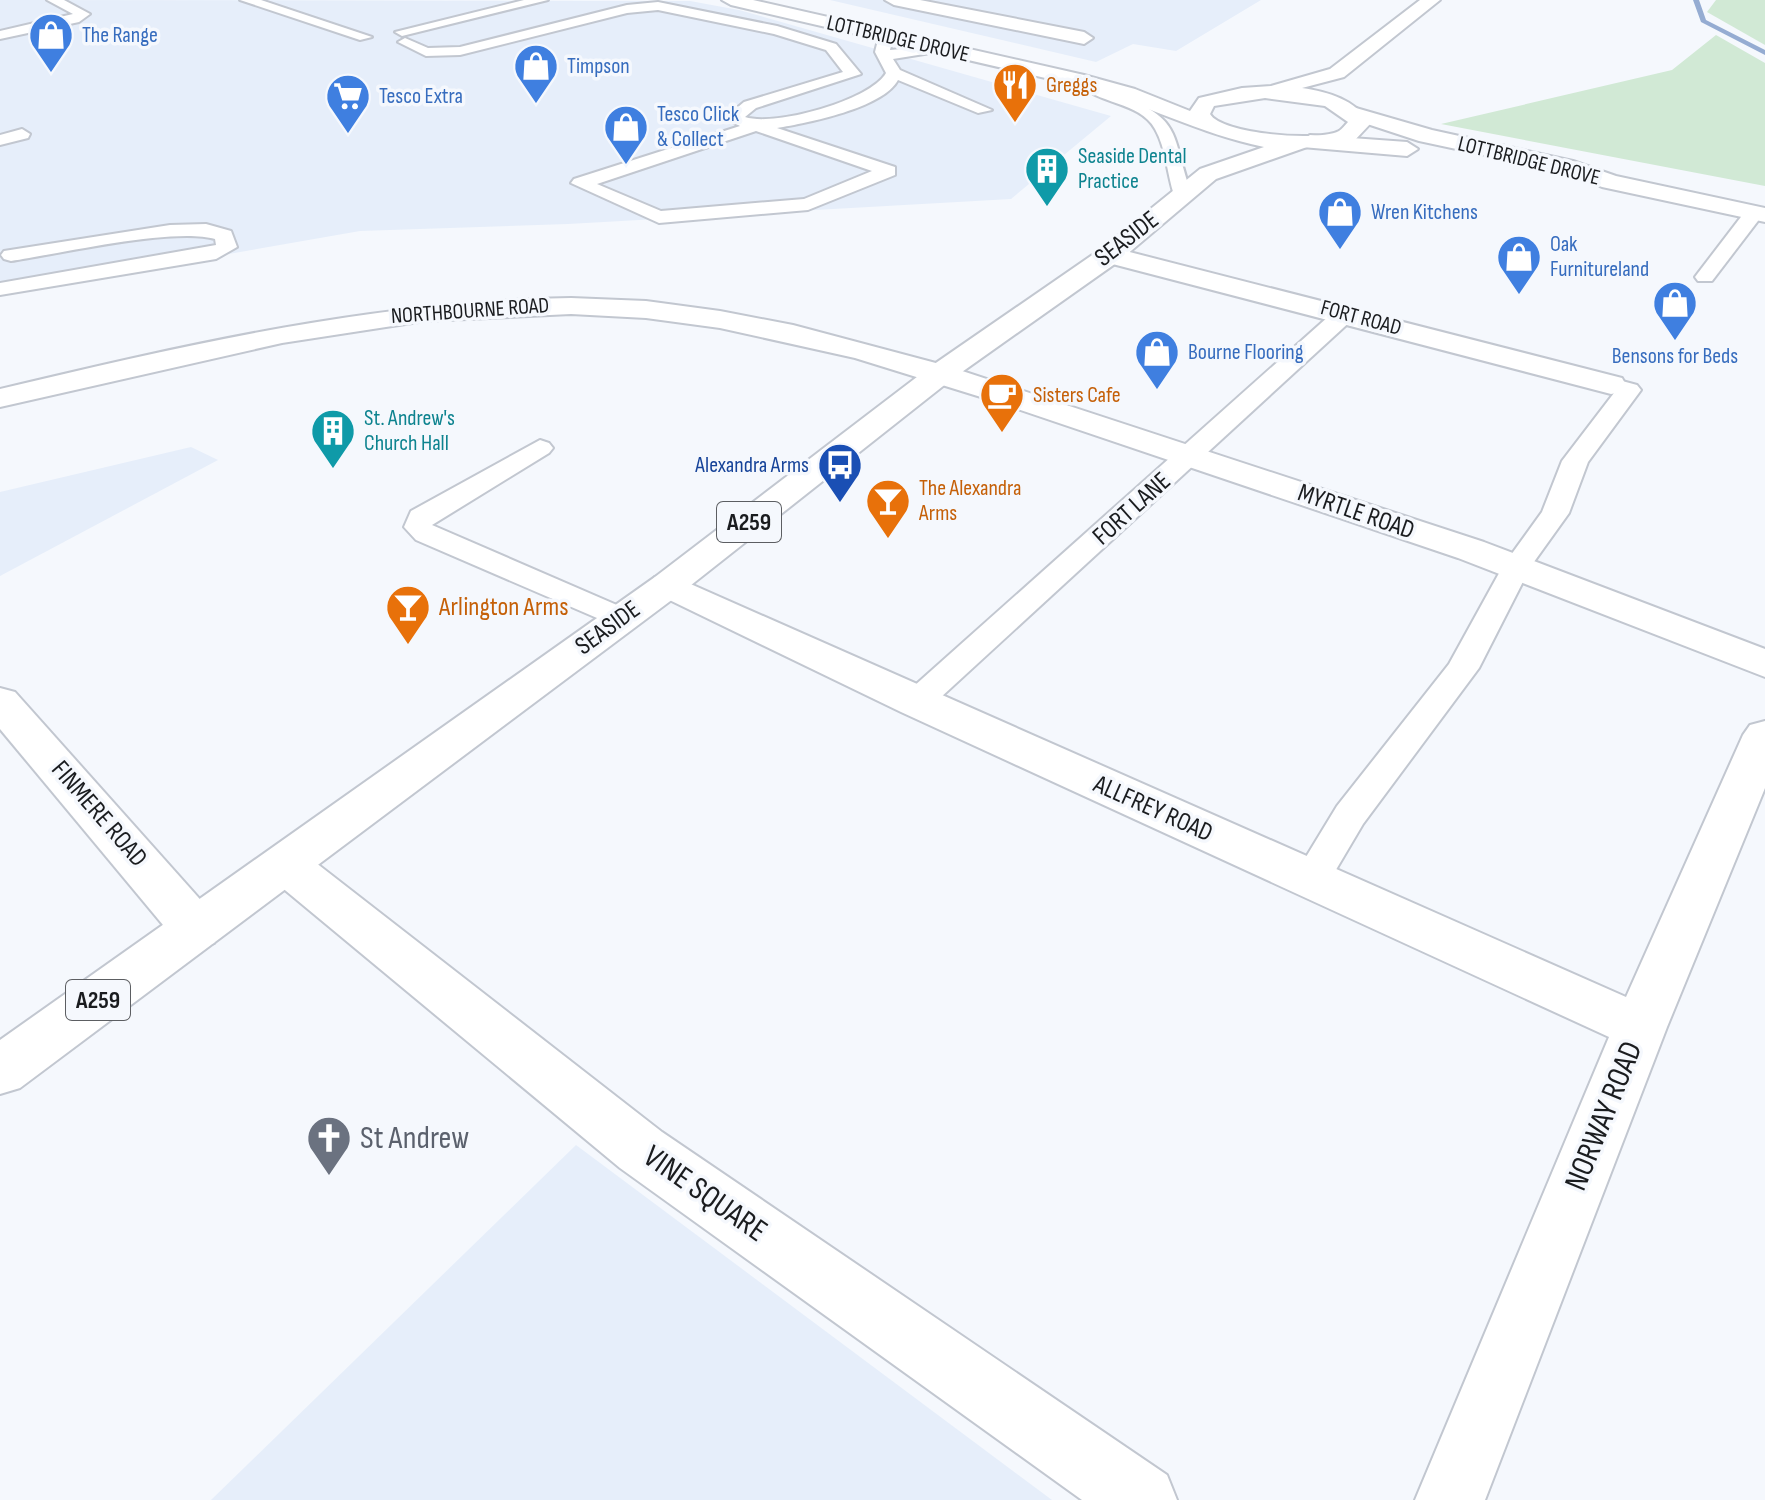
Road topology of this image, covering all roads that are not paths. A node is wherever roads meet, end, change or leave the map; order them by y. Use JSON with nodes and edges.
{"nodes":[{"id":1,"x":54,"y":0,"type":"edge"},
{"id":2,"x":247,"y":0,"type":"edge"},
{"id":3,"x":294,"y":0,"type":"edge"},
{"id":4,"x":541,"y":0,"type":"edge"},
{"id":5,"x":731,"y":0,"type":"edge"},
{"id":6,"x":778,"y":0,"type":"edge"},
{"id":7,"x":894,"y":0,"type":"edge"},
{"id":8,"x":1431,"y":0,"type":"edge"},
{"id":9,"x":559,"y":5,"type":"dead end"},
{"id":10,"x":264,"y":6,"type":"junction"},
{"id":11,"x":0,"y":35,"type":"edge"},
{"id":12,"x":389,"y":38,"type":"junction"},
{"id":13,"x":1084,"y":38,"type":"dead end"},
{"id":14,"x":886,"y":46,"type":"junction"},
{"id":15,"x":894,"y":73,"type":"junction"},
{"id":16,"x":1337,"y":73,"type":"junction"},
{"id":17,"x":1084,"y":81,"type":"junction"},
{"id":18,"x":1158,"y":83,"type":"dead end"},
{"id":19,"x":1200,"y":87,"type":"dead end"},
{"id":20,"x":1253,"y":92,"type":"junction"},
{"id":21,"x":984,"y":110,"type":"dead end"},
{"id":22,"x":1352,"y":112,"type":"junction"},
{"id":23,"x":1208,"y":123,"type":"junction"},
{"id":24,"x":756,"y":126,"type":"junction"},
{"id":25,"x":22,"y":134,"type":"dead end"},
{"id":26,"x":0,"y":140,"type":"edge"},
{"id":27,"x":1305,"y":142,"type":"junction"},
{"id":28,"x":1610,"y":182,"type":"junction"},
{"id":29,"x":1195,"y":184,"type":"junction"},
{"id":30,"x":1760,"y":214,"type":"edge"},
{"id":31,"x":11,"y":255,"type":"dead end"},
{"id":32,"x":1110,"y":255,"type":"junction"},
{"id":33,"x":1705,"y":277,"type":"dead end"},
{"id":34,"x":0,"y":289,"type":"edge"},
{"id":35,"x":1346,"y":313,"type":"junction"},
{"id":36,"x":941,"y":373,"type":"junction"},
{"id":37,"x":1611,"y":385,"type":"joint"},
{"id":38,"x":0,"y":398,"type":"edge"},
{"id":39,"x":540,"y":448,"type":"dead end"},
{"id":40,"x":1190,"y":457,"type":"junction"},
{"id":41,"x":1517,"y":566,"type":"junction"},
{"id":42,"x":668,"y":585,"type":"junction"},
{"id":43,"x":622,"y":618,"type":"junction"},
{"id":44,"x":1765,"y":664,"type":"edge"},
{"id":45,"x":0,"y":702,"type":"edge"},
{"id":46,"x":916,"y":702,"type":"junction"},
{"id":47,"x":1765,"y":735,"type":"edge"},
{"id":48,"x":285,"y":864,"type":"junction"},
{"id":49,"x":1311,"y":880,"type":"junction"},
{"id":50,"x":196,"y":929,"type":"junction"},
{"id":51,"x":1640,"y":1027,"type":"junction"},
{"id":52,"x":0,"y":1071,"type":"edge"},
{"id":53,"x":1142,"y":1500,"type":"edge"},
{"id":54,"x":1450,"y":1500,"type":"edge"}],
"edges":[{"from":1,"to":11,"type":"lane"},
{"from":2,"to":10,"type":"lane"},
{"from":3,"to":10,"type":"lane"},
{"from":4,"to":12,"type":"lane"},
{"from":5,"to":14,"type":"street","name":"LOTTBRIDGE DROVE"},
{"from":6,"to":18,"type":"street","name":"LOTTBRIDGE DROVE"},
{"from":7,"to":13,"type":"street","name":"LOTTBRIDGE DROVE"},
{"from":8,"to":16,"type":"street"},
{"from":9,"to":12,"type":"lane"},
{"from":10,"to":12,"type":"lane"},
{"from":12,"to":24,"type":"lane"},
{"from":14,"to":15,"type":"lane"},
{"from":14,"to":17,"type":"street","name":"LOTTBRIDGE DROVE"},
{"from":15,"to":21,"type":"lane"},
{"from":15,"to":24,"type":"lane"},
{"from":16,"to":20,"type":"street"},
{"from":16,"to":22,"type":"street"},
{"from":17,"to":23,"type":"street","name":"LOTTBRIDGE DROVE"},
{"from":17,"to":29,"type":"lane"},
{"from":19,"to":20,"type":"street"},
{"from":20,"to":22,"type":"street","name":"LOTTBRIDGE DROVE"},
{"from":20,"to":23,"type":"street"},
{"from":22,"to":27,"type":"street"},
{"from":22,"to":28,"type":"street","name":"LOTTBRIDGE DROVE"},
{"from":23,"to":27,"type":"street","name":"LOTTBRIDGE DROVE"},
{"from":23,"to":29,"type":"street"},
{"from":24,"to":24,"type":"lane"},
{"from":25,"to":26,"type":"lane"},
{"from":27,"to":28,"type":"street","name":"LOTTBRIDGE DROVE"},
{"from":27,"to":29,"type":"street","name":"SEASIDE","number":"A259"},
{"from":28,"to":30,"type":"street","name":"LOTTBRIDGE DROVE"},
{"from":29,"to":32,"type":"street","name":"SEASIDE","number":"A259"},
{"from":30,"to":33,"type":"lane"},
{"from":31,"to":34,"type":"lane"},
{"from":32,"to":35,"type":"street","name":"FORT ROAD"},
{"from":32,"to":36,"type":"street","name":"SEASIDE","number":"A259"},
{"from":35,"to":37,"type":"street","name":"FORT ROAD"},
{"from":35,"to":40,"type":"lane","name":"FORT LANE"},
{"from":36,"to":38,"type":"street","name":"NORTHBOURNE ROAD"},
{"from":36,"to":40,"type":"street","name":"MYRTLE ROAD"},
{"from":36,"to":42,"type":"street","name":"SEASIDE","number":"A259"},
{"from":37,"to":41,"type":"lane"},
{"from":39,"to":43,"type":"lane"},
{"from":40,"to":41,"type":"street","name":"MYRTLE ROAD"},
{"from":40,"to":46,"type":"lane","name":"FORT LANE"},
{"from":41,"to":44,"type":"street","name":"MYRTLE ROAD"},
{"from":41,"to":49,"type":"lane"},
{"from":42,"to":43,"type":"street","name":"SEASIDE","number":"A259"},
{"from":42,"to":46,"type":"street","name":"ALLFREY ROAD"},
{"from":43,"to":48,"type":"street","name":"SEASIDE","number":"A259"},
{"from":45,"to":50,"type":"street","name":"FINMERE ROAD"},
{"from":46,"to":49,"type":"street","name":"ALLFREY ROAD"},
{"from":47,"to":51,"type":"street","name":"NORWAY ROAD"},
{"from":48,"to":50,"type":"street","name":"SEASIDE","number":"A259"},
{"from":48,"to":53,"type":"street","name":"VINE SQUARE"},
{"from":49,"to":51,"type":"street","name":"ALLFREY ROAD"},
{"from":50,"to":52,"type":"street","name":"SEASIDE","number":"A259"},
{"from":51,"to":54,"type":"street","name":"NORWAY ROAD"}]}
